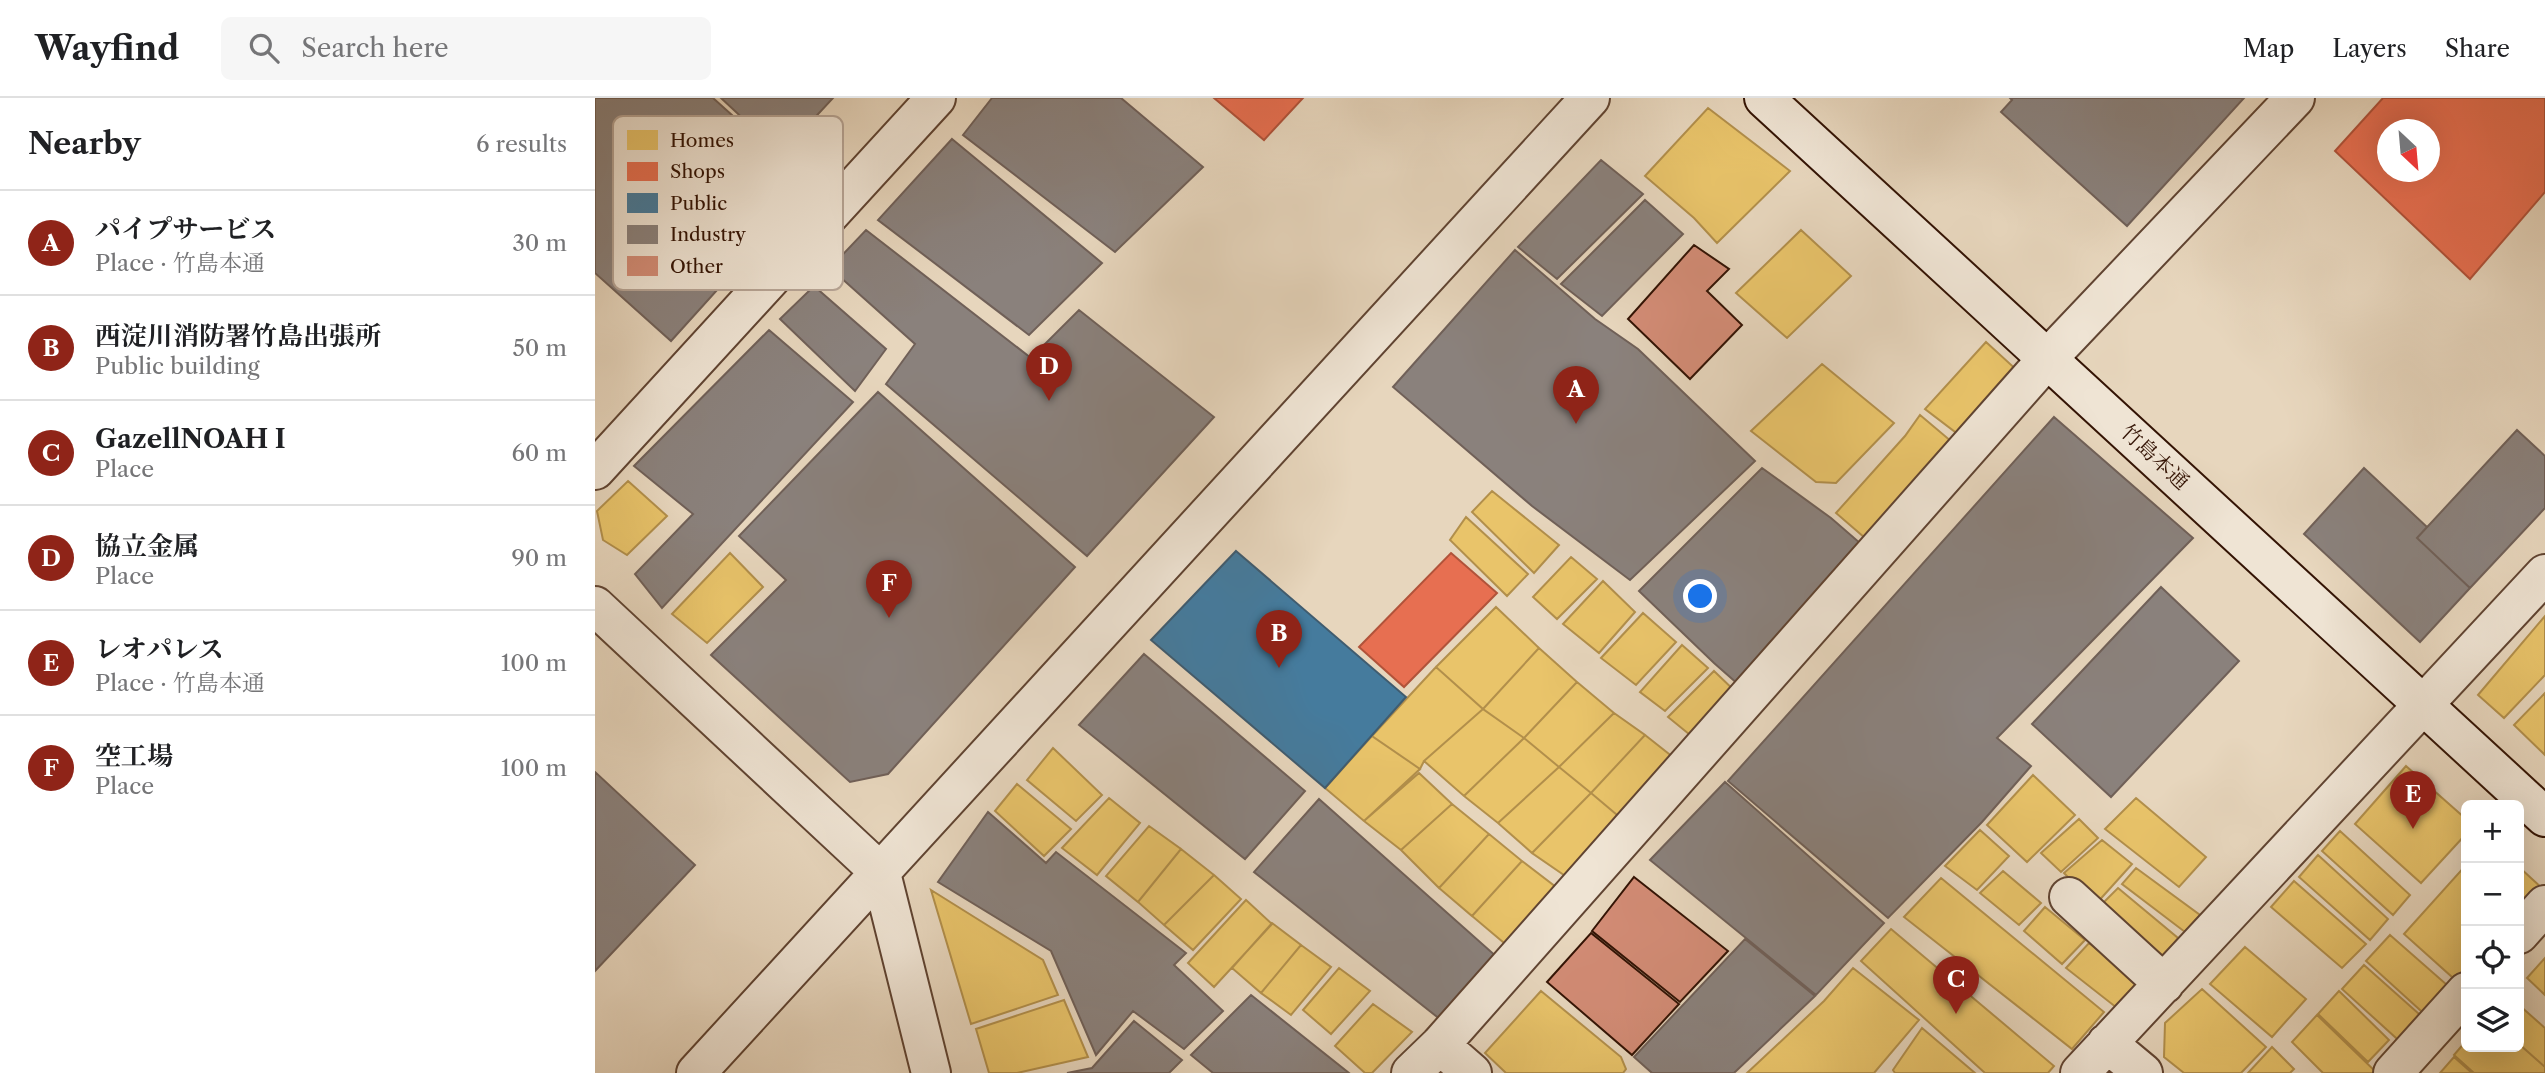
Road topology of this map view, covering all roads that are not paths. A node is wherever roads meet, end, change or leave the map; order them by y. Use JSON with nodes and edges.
{"nodes":[{"id":1,"x":936,"y":98,"type":"edge"},
{"id":2,"x":1590,"y":98,"type":"edge"},
{"id":3,"x":1763,"y":98,"type":"edge"},
{"id":4,"x":2295,"y":98,"type":"edge"},
{"id":5,"x":843,"y":199,"type":"edge"},
{"id":6,"x":760,"y":290,"type":"edge"},
{"id":7,"x":2048,"y":358,"type":"junction"},
{"id":8,"x":595,"y":470,"type":"edge"},
{"id":9,"x":2545,"y":574,"type":"edge"},
{"id":10,"x":595,"y":606,"type":"edge"},
{"id":11,"x":2423,"y":705,"type":"junction"},
{"id":12,"x":2545,"y":817,"type":"edge"},
{"id":13,"x":881,"y":873,"type":"junction"},
{"id":14,"x":2069,"y":897,"type":"dead end"},
{"id":15,"x":2545,"y":905,"type":"edge"},
{"id":16,"x":2524,"y":928,"type":"edge"},
{"id":17,"x":2164,"y":984,"type":"junction"},
{"id":18,"x":2461,"y":998,"type":"edge"},
{"id":19,"x":2107,"y":1044,"type":"junction"},
{"id":20,"x":1440,"y":1045,"type":"junction"},
{"id":21,"x":697,"y":1073,"type":"edge"},
{"id":22,"x":931,"y":1073,"type":"edge"},
{"id":23,"x":1411,"y":1073,"type":"edge"},
{"id":24,"x":1472,"y":1073,"type":"edge"},
{"id":25,"x":2080,"y":1073,"type":"edge"},
{"id":26,"x":2143,"y":1073,"type":"edge"},
{"id":27,"x":2393,"y":1073,"type":"edge"}],
"edges":[{"from":1,"to":5,"type":"street"},
{"from":2,"to":13,"type":"street"},
{"from":3,"to":7,"type":"street","name":"竹島本通"},
{"from":4,"to":7,"type":"street"},
{"from":6,"to":8,"type":"street"},
{"from":7,"to":11,"type":"street","name":"竹島本通"},
{"from":7,"to":20,"type":"street"},
{"from":9,"to":11,"type":"street"},
{"from":10,"to":13,"type":"street"},
{"from":11,"to":12,"type":"street","name":"竹島本通"},
{"from":11,"to":17,"type":"street"},
{"from":13,"to":21,"type":"street"},
{"from":13,"to":22,"type":"street"},
{"from":14,"to":17,"type":"street"},
{"from":15,"to":16,"type":"street"},
{"from":17,"to":19,"type":"street"},
{"from":18,"to":27,"type":"street"},
{"from":19,"to":25,"type":"street"},
{"from":19,"to":26,"type":"street"},
{"from":20,"to":23,"type":"street"},
{"from":20,"to":24,"type":"street"}]}
